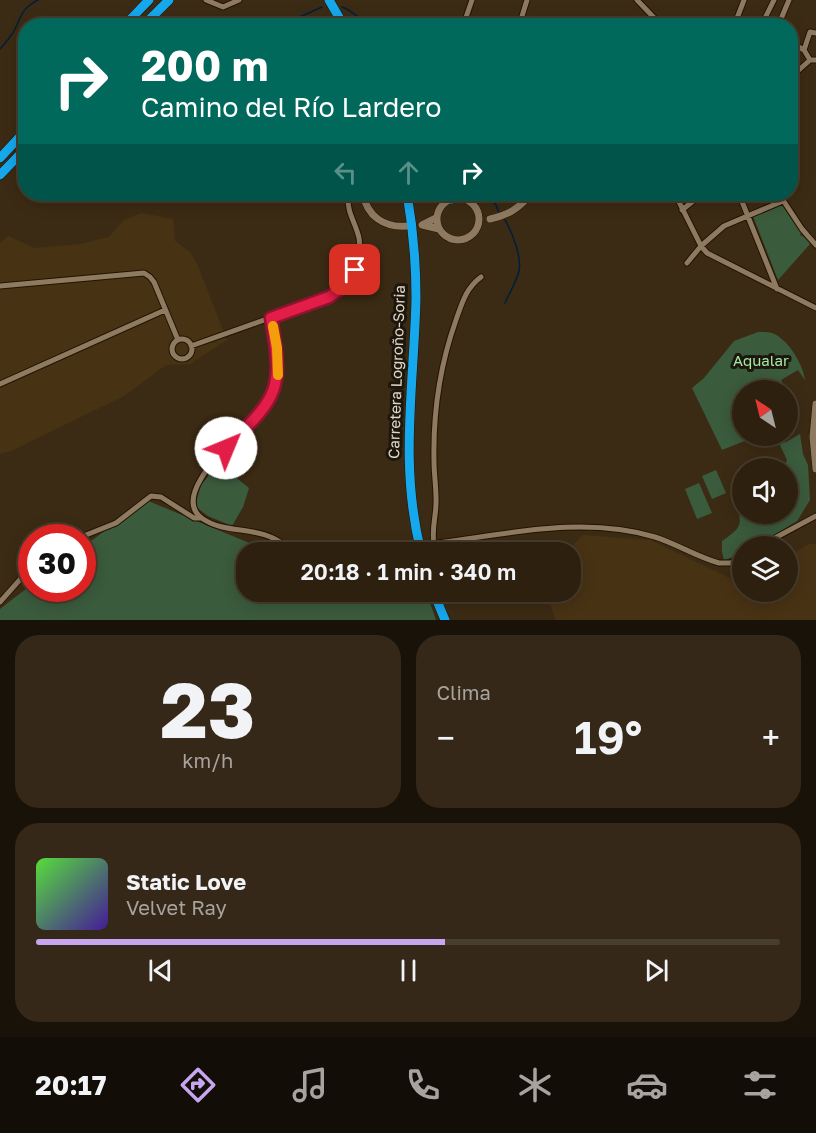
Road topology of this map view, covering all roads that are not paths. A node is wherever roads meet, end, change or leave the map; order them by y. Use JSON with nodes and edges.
{"nodes":[{"id":1,"x":149,"y":0,"type":"edge"},
{"id":2,"x":169,"y":0,"type":"edge"},
{"id":3,"x":239,"y":0,"type":"edge"},
{"id":4,"x":324,"y":0,"type":"edge"},
{"id":5,"x":329,"y":0,"type":"edge"},
{"id":6,"x":472,"y":0,"type":"edge"},
{"id":7,"x":527,"y":0,"type":"edge"},
{"id":8,"x":637,"y":0,"type":"edge"},
{"id":9,"x":744,"y":0,"type":"edge"},
{"id":10,"x":774,"y":0,"type":"edge"},
{"id":11,"x":789,"y":0,"type":"edge"},
{"id":12,"x":208,"y":2,"type":"edge"},
{"id":13,"x":132,"y":18,"type":"edge"},
{"id":14,"x":151,"y":18,"type":"edge"},
{"id":15,"x":334,"y":18,"type":"edge"},
{"id":16,"x":339,"y":18,"type":"edge"},
{"id":17,"x":466,"y":18,"type":"edge"},
{"id":18,"x":521,"y":18,"type":"edge"},
{"id":19,"x":654,"y":18,"type":"edge"},
{"id":20,"x":737,"y":18,"type":"edge"},
{"id":21,"x":765,"y":18,"type":"edge"},
{"id":22,"x":781,"y":18,"type":"edge"},
{"id":23,"x":813,"y":32,"type":"edge"},
{"id":24,"x":798,"y":45,"type":"edge"},
{"id":25,"x":804,"y":50,"type":"junction"},
{"id":26,"x":813,"y":60,"type":"edge"},
{"id":27,"x":798,"y":72,"type":"edge"},
{"id":28,"x":18,"y":139,"type":"edge"},
{"id":29,"x":18,"y":156,"type":"edge"},
{"id":30,"x":0,"y":158,"type":"edge"},
{"id":31,"x":0,"y":175,"type":"edge"},
{"id":32,"x":348,"y":201,"type":"edge"},
{"id":33,"x":365,"y":201,"type":"edge"},
{"id":34,"x":408,"y":201,"type":"edge"},
{"id":35,"x":449,"y":201,"type":"edge"},
{"id":36,"x":469,"y":201,"type":"edge"},
{"id":37,"x":524,"y":201,"type":"edge"},
{"id":38,"x":678,"y":201,"type":"edge"},
{"id":39,"x":693,"y":201,"type":"edge"},
{"id":40,"x":742,"y":201,"type":"edge"},
{"id":41,"x":783,"y":201,"type":"joint"},
{"id":42,"x":682,"y":210,"type":"junction"},
{"id":43,"x":747,"y":215,"type":"junction"},
{"id":44,"x":478,"y":216,"type":"junction"},
{"id":45,"x":436,"y":218,"type":"junction"},
{"id":46,"x":490,"y":219,"type":"junction"},
{"id":47,"x":406,"y":226,"type":"dead end"},
{"id":48,"x":478,"y":226,"type":"junction"},
{"id":49,"x":439,"y":229,"type":"junction"},
{"id":50,"x":816,"y":245,"type":"edge"},
{"id":51,"x":701,"y":246,"type":"junction"},
{"id":52,"x":687,"y":263,"type":"dead end"},
{"id":53,"x":481,"y":278,"type":"dead end"},
{"id":54,"x":0,"y":286,"type":"edge"},
{"id":55,"x":777,"y":289,"type":"junction"},
{"id":56,"x":816,"y":308,"type":"edge"},
{"id":57,"x":165,"y":310,"type":"junction"},
{"id":58,"x":271,"y":318,"type":"junction"},
{"id":59,"x":178,"y":340,"type":"junction"},
{"id":60,"x":192,"y":346,"type":"junction"},
{"id":61,"x":0,"y":384,"type":"edge"},
{"id":62,"x":816,"y":404,"type":"edge"},
{"id":63,"x":816,"y":469,"type":"edge"},
{"id":64,"x":816,"y":516,"type":"edge"},
{"id":65,"x":201,"y":518,"type":"junction"},
{"id":66,"x":96,"y":531,"type":"edge"},
{"id":67,"x":779,"y":536,"type":"edge"},
{"id":68,"x":280,"y":542,"type":"edge"},
{"id":69,"x":419,"y":542,"type":"edge"},
{"id":70,"x":732,"y":562,"type":"edge"},
{"id":71,"x":18,"y":582,"type":"edge"},
{"id":72,"x":0,"y":602,"type":"edge"},
{"id":73,"x":438,"y":602,"type":"edge"},
{"id":74,"x":445,"y":620,"type":"edge"}],
"edges":[{"from":1,"to":13,"type":"highway"},
{"from":2,"to":14,"type":"highway"},
{"from":3,"to":12,"type":"street"},
{"from":4,"to":15,"type":"highway"},
{"from":5,"to":16,"type":"highway"},
{"from":6,"to":17,"type":"street"},
{"from":7,"to":18,"type":"street"},
{"from":8,"to":19,"type":"street"},
{"from":9,"to":20,"type":"street"},
{"from":10,"to":21,"type":"street"},
{"from":11,"to":22,"type":"street"},
{"from":23,"to":25,"type":"street"},
{"from":24,"to":25,"type":"street"},
{"from":25,"to":26,"type":"street"},
{"from":26,"to":27,"type":"street"},
{"from":28,"to":30,"type":"highway"},
{"from":29,"to":31,"type":"highway"},
{"from":32,"to":58,"type":"street"},
{"from":33,"to":47,"type":"street"},
{"from":34,"to":69,"type":"highway","name":"Carretera Logroño-Soria"},
{"from":35,"to":45,"type":"street"},
{"from":36,"to":44,"type":"street"},
{"from":37,"to":46,"type":"street"},
{"from":38,"to":42,"type":"street"},
{"from":39,"to":42,"type":"street"},
{"from":40,"to":43,"type":"street"},
{"from":41,"to":43,"type":"street"},
{"from":41,"to":50,"type":"street"},
{"from":42,"to":51,"type":"street"},
{"from":43,"to":51,"type":"street"},
{"from":43,"to":55,"type":"street"},
{"from":44,"to":46,"type":"street"},
{"from":44,"to":48,"type":"street"},
{"from":45,"to":49,"type":"street"},
{"from":45,"to":49,"type":"street"},
{"from":46,"to":48,"type":"street"},
{"from":48,"to":49,"type":"street"},
{"from":51,"to":52,"type":"street"},
{"from":51,"to":55,"type":"street"},
{"from":53,"to":70,"type":"street"},
{"from":54,"to":57,"type":"street"},
{"from":55,"to":56,"type":"street"},
{"from":57,"to":59,"type":"street"},
{"from":57,"to":61,"type":"street"},
{"from":58,"to":60,"type":"street"},
{"from":58,"to":65,"type":"street"},
{"from":59,"to":60,"type":"street"},
{"from":59,"to":60,"type":"street"},
{"from":62,"to":63,"type":"street"},
{"from":64,"to":67,"type":"street"},
{"from":65,"to":66,"type":"street"},
{"from":65,"to":68,"type":"street"},
{"from":71,"to":72,"type":"street"},
{"from":73,"to":74,"type":"highway"}]}
